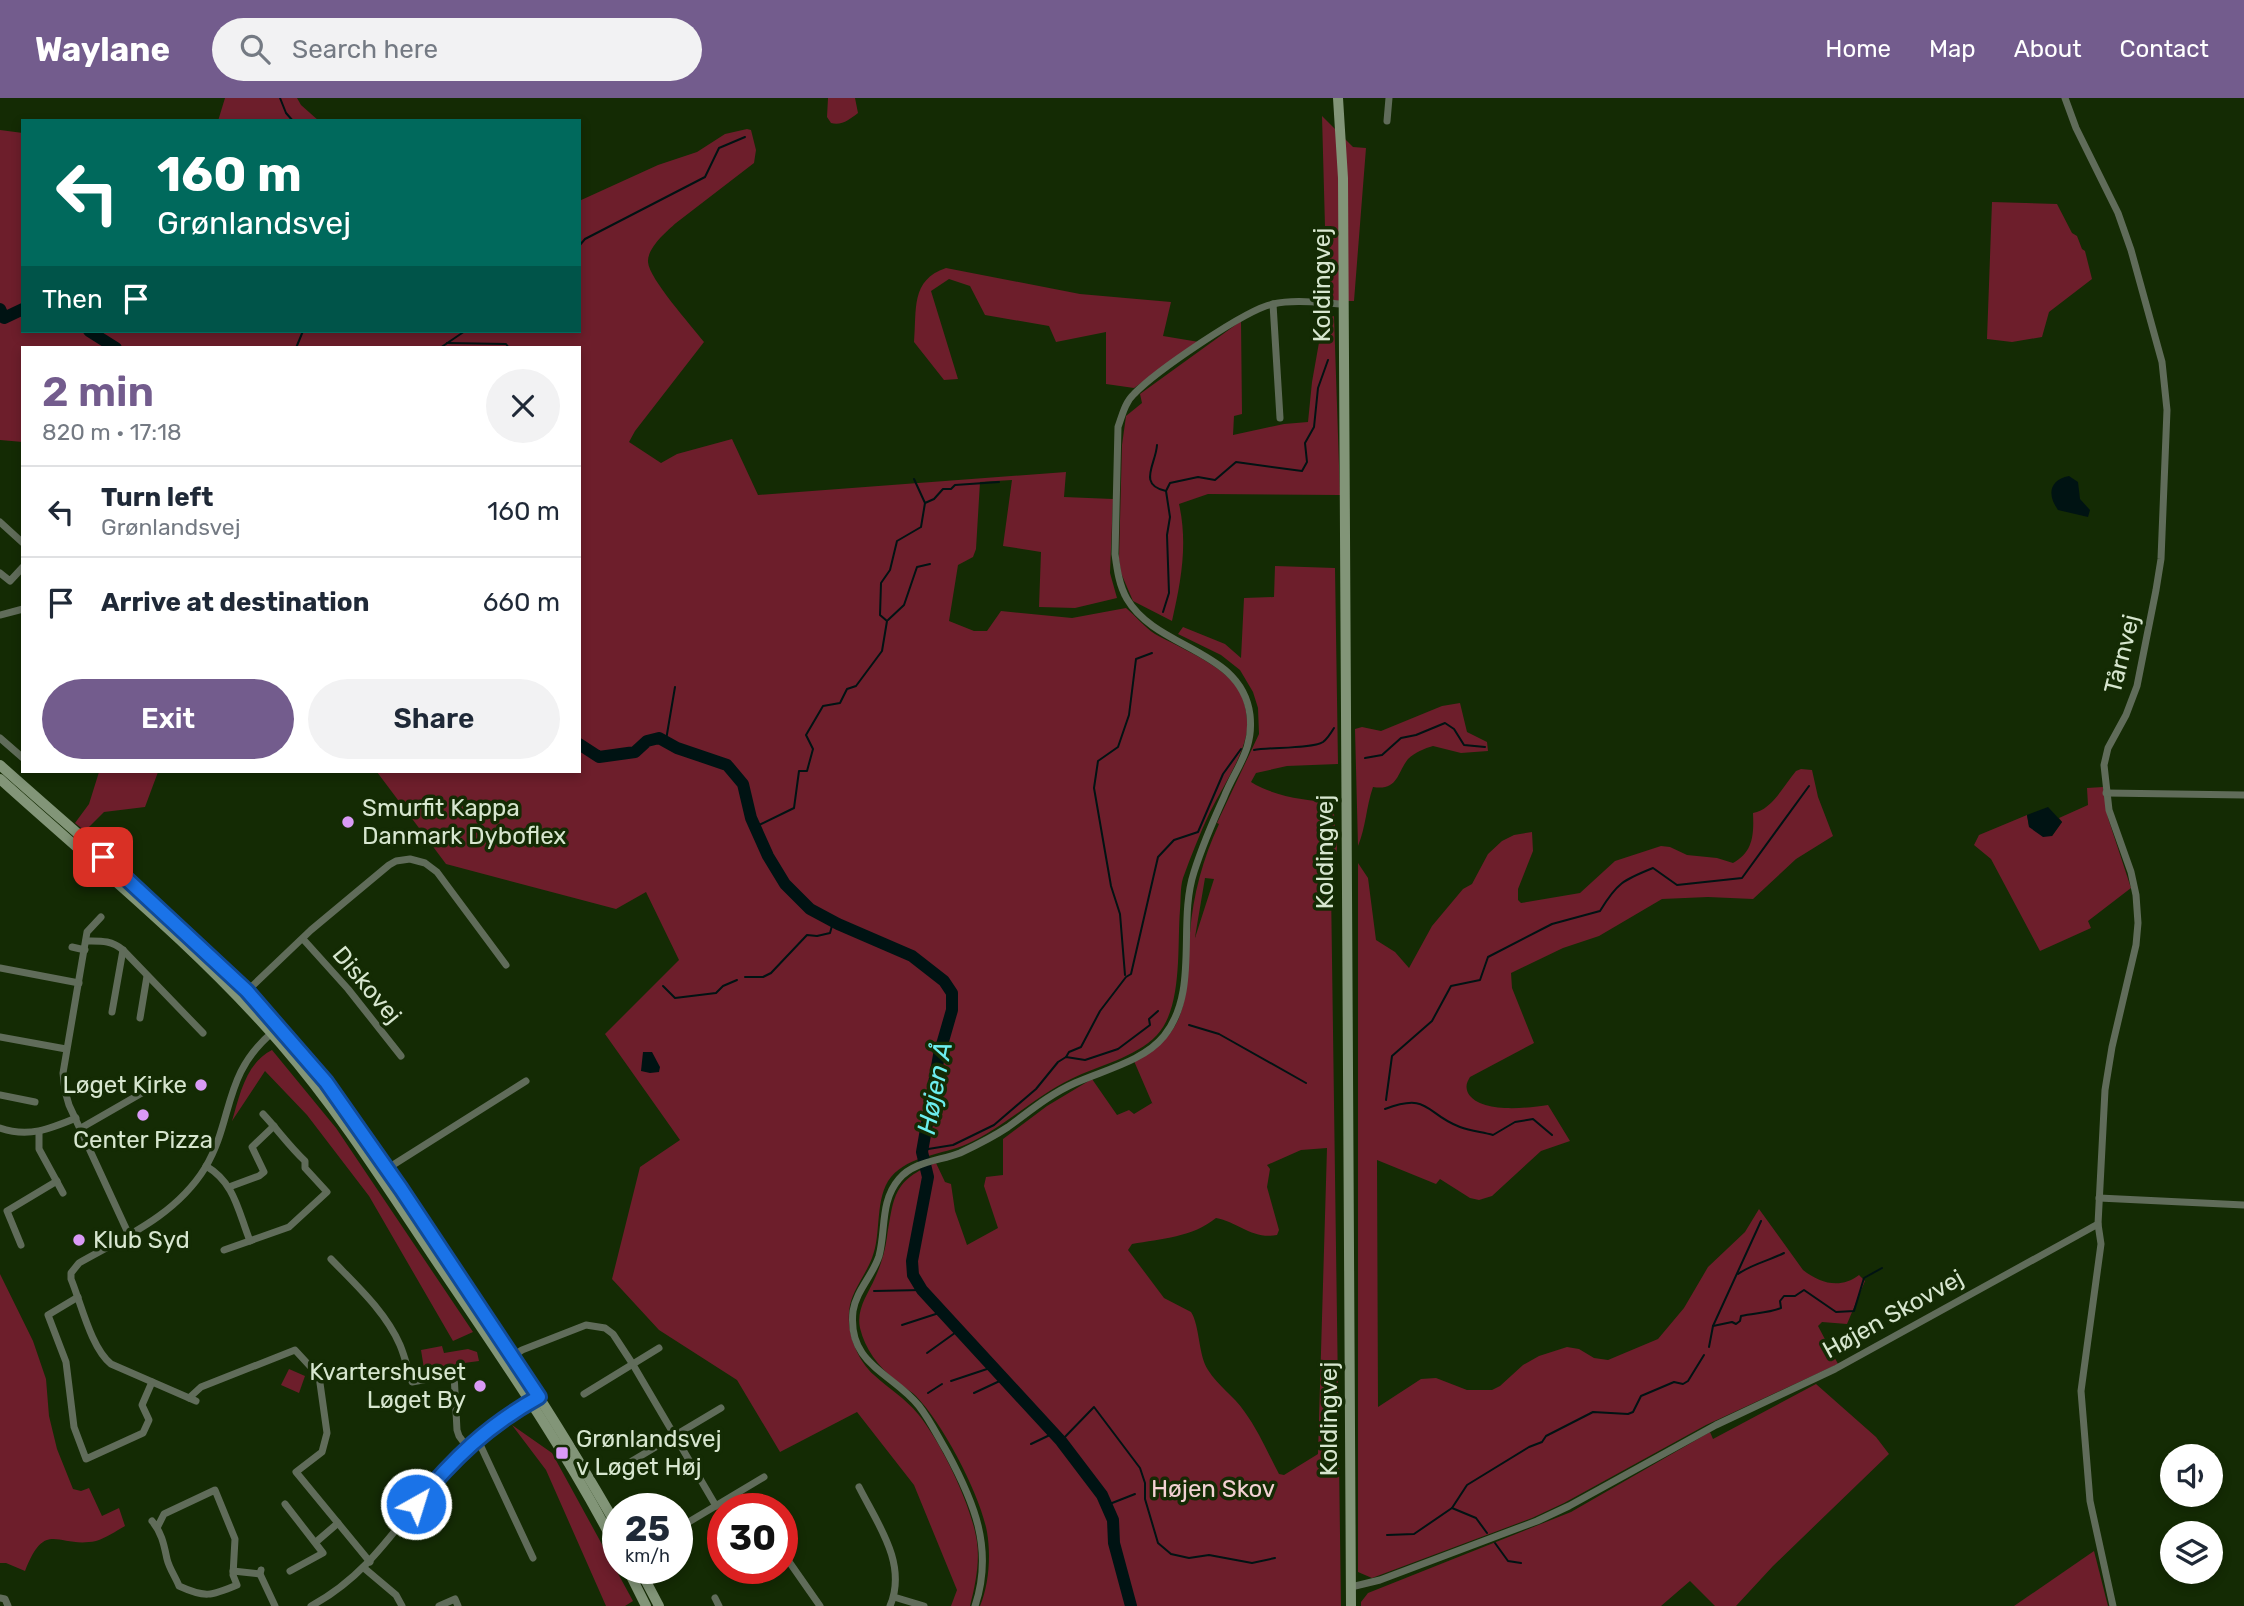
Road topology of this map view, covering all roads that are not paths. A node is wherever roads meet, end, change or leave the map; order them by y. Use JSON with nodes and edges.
{"nodes":[{"id":1,"x":1338,"y":98,"type":"edge"},
{"id":2,"x":1389,"y":98,"type":"edge"},
{"id":3,"x":2065,"y":98,"type":"edge"},
{"id":4,"x":1387,"y":121,"type":"dead end"},
{"id":5,"x":1273,"y":304,"type":"junction"},
{"id":6,"x":1343,"y":304,"type":"junction"},
{"id":7,"x":1280,"y":418,"type":"dead end"},
{"id":8,"x":0,"y":522,"type":"edge"},
{"id":9,"x":21,"y":541,"type":"edge"},
{"id":10,"x":21,"y":569,"type":"edge"},
{"id":11,"x":0,"y":573,"type":"edge"},
{"id":12,"x":21,"y":610,"type":"edge"},
{"id":13,"x":0,"y":615,"type":"edge"},
{"id":14,"x":0,"y":738,"type":"edge"},
{"id":15,"x":21,"y":756,"type":"edge"},
{"id":16,"x":0,"y":765,"type":"edge"},
{"id":17,"x":0,"y":779,"type":"edge"},
{"id":18,"x":2106,"y":793,"type":"junction"},
{"id":19,"x":2244,"y":796,"type":"edge"},
{"id":20,"x":101,"y":917,"type":"dead end"},
{"id":21,"x":303,"y":939,"type":"junction"},
{"id":22,"x":86,"y":946,"type":"junction"},
{"id":23,"x":72,"y":947,"type":"dead end"},
{"id":24,"x":122,"y":950,"type":"junction"},
{"id":25,"x":506,"y":965,"type":"dead end"},
{"id":26,"x":0,"y":968,"type":"edge"},
{"id":27,"x":147,"y":976,"type":"junction"},
{"id":28,"x":79,"y":983,"type":"junction"},
{"id":29,"x":243,"y":995,"type":"junction"},
{"id":30,"x":112,"y":1012,"type":"dead end"},
{"id":31,"x":140,"y":1018,"type":"dead end"},
{"id":32,"x":276,"y":1030,"type":"junction"},
{"id":33,"x":203,"y":1033,"type":"dead end"},
{"id":34,"x":0,"y":1037,"type":"edge"},
{"id":35,"x":66,"y":1049,"type":"junction"},
{"id":36,"x":401,"y":1056,"type":"dead end"},
{"id":37,"x":526,"y":1081,"type":"dead end"},
{"id":38,"x":161,"y":1082,"type":"dead end"},
{"id":39,"x":0,"y":1095,"type":"edge"},
{"id":40,"x":35,"y":1101,"type":"dead end"},
{"id":41,"x":263,"y":1114,"type":"dead end"},
{"id":42,"x":76,"y":1118,"type":"junction"},
{"id":43,"x":274,"y":1126,"type":"junction"},
{"id":44,"x":0,"y":1128,"type":"edge"},
{"id":45,"x":82,"y":1128,"type":"junction"},
{"id":46,"x":39,"y":1132,"type":"junction"},
{"id":47,"x":206,"y":1166,"type":"junction"},
{"id":48,"x":383,"y":1171,"type":"junction"},
{"id":49,"x":57,"y":1181,"type":"junction"},
{"id":50,"x":229,"y":1187,"type":"junction"},
{"id":51,"x":63,"y":1193,"type":"dead end"},
{"id":52,"x":2099,"y":1198,"type":"junction"},
{"id":53,"x":2244,"y":1205,"type":"edge"},
{"id":54,"x":2098,"y":1224,"type":"junction"},
{"id":55,"x":129,"y":1235,"type":"junction"},
{"id":56,"x":250,"y":1241,"type":"junction"},
{"id":57,"x":21,"y":1245,"type":"dead end"},
{"id":58,"x":224,"y":1250,"type":"dead end"},
{"id":59,"x":331,"y":1258,"type":"dead end"},
{"id":60,"x":78,"y":1297,"type":"junction"},
{"id":61,"x":659,"y":1348,"type":"dead end"},
{"id":62,"x":508,"y":1359,"type":"junction"},
{"id":63,"x":632,"y":1363,"type":"junction"},
{"id":64,"x":152,"y":1382,"type":"junction"},
{"id":65,"x":584,"y":1394,"type":"dead end"},
{"id":66,"x":535,"y":1400,"type":"junction"},
{"id":67,"x":721,"y":1408,"type":"dead end"},
{"id":68,"x":674,"y":1435,"type":"junction"},
{"id":69,"x":477,"y":1438,"type":"junction"},
{"id":70,"x":467,"y":1447,"type":"junction"},
{"id":71,"x":627,"y":1464,"type":"dead end"},
{"id":72,"x":764,"y":1477,"type":"dead end"},
{"id":73,"x":859,"y":1486,"type":"dead end"},
{"id":74,"x":708,"y":1493,"type":"edge"},
{"id":75,"x":738,"y":1493,"type":"edge"},
{"id":76,"x":602,"y":1500,"type":"edge"},
{"id":77,"x":285,"y":1504,"type":"dead end"},
{"id":78,"x":602,"y":1522,"type":"edge"},
{"id":79,"x":338,"y":1523,"type":"junction"},
{"id":80,"x":316,"y":1542,"type":"junction"},
{"id":81,"x":533,"y":1558,"type":"dead end"},
{"id":82,"x":367,"y":1565,"type":"junction"},
{"id":83,"x":233,"y":1571,"type":"junction"},
{"id":84,"x":290,"y":1571,"type":"dead end"},
{"id":85,"x":798,"y":1574,"type":"edge"},
{"id":86,"x":635,"y":1584,"type":"edge"},
{"id":87,"x":647,"y":1584,"type":"edge"},
{"id":88,"x":1350,"y":1587,"type":"junction"},
{"id":89,"x":894,"y":1597,"type":"junction"},
{"id":90,"x":0,"y":1598,"type":"edge"},
{"id":91,"x":8,"y":1606,"type":"edge"},
{"id":92,"x":275,"y":1606,"type":"edge"},
{"id":93,"x":310,"y":1606,"type":"edge"},
{"id":94,"x":402,"y":1606,"type":"edge"},
{"id":95,"x":439,"y":1606,"type":"edge"},
{"id":96,"x":458,"y":1606,"type":"edge"},
{"id":97,"x":646,"y":1606,"type":"edge"},
{"id":98,"x":659,"y":1606,"type":"edge"},
{"id":99,"x":820,"y":1606,"type":"edge"},
{"id":100,"x":890,"y":1606,"type":"edge"},
{"id":101,"x":924,"y":1606,"type":"edge"},
{"id":102,"x":975,"y":1606,"type":"edge"},
{"id":103,"x":1351,"y":1606,"type":"edge"},
{"id":104,"x":2113,"y":1606,"type":"edge"}],
"edges":[{"from":1,"to":6,"type":"street","name":"Koldingvej"},
{"from":2,"to":4,"type":"street"},
{"from":3,"to":18,"type":"street","name":"Tårnvej"},
{"from":5,"to":6,"type":"street"},
{"from":5,"to":7,"type":"street"},
{"from":5,"to":102,"type":"street"},
{"from":6,"to":88,"type":"street","name":"Koldingvej"},
{"from":8,"to":9,"type":"street"},
{"from":10,"to":11,"type":"street"},
{"from":12,"to":13,"type":"street"},
{"from":14,"to":15,"type":"street"},
{"from":16,"to":29,"type":"street"},
{"from":17,"to":29,"type":"street"},
{"from":18,"to":19,"type":"street"},
{"from":18,"to":52,"type":"street","name":"Tårnvej"},
{"from":20,"to":22,"type":"street"},
{"from":21,"to":25,"type":"street","name":"Diskovej"},
{"from":21,"to":29,"type":"street","name":"Diskovej"},
{"from":21,"to":36,"type":"street","name":"Diskovej"},
{"from":22,"to":23,"type":"street"},
{"from":22,"to":24,"type":"street"},
{"from":22,"to":28,"type":"street"},
{"from":24,"to":27,"type":"street"},
{"from":24,"to":30,"type":"street"},
{"from":26,"to":28,"type":"street"},
{"from":27,"to":31,"type":"street"},
{"from":27,"to":33,"type":"street"},
{"from":28,"to":35,"type":"street"},
{"from":29,"to":32,"type":"street"},
{"from":32,"to":47,"type":"street"},
{"from":32,"to":48,"type":"street"},
{"from":34,"to":35,"type":"street"},
{"from":35,"to":42,"type":"street"},
{"from":37,"to":48,"type":"street"},
{"from":38,"to":45,"type":"street"},
{"from":39,"to":40,"type":"street"},
{"from":41,"to":43,"type":"street"},
{"from":42,"to":45,"type":"street"},
{"from":42,"to":46,"type":"street"},
{"from":43,"to":50,"type":"street"},
{"from":43,"to":56,"type":"street"},
{"from":44,"to":46,"type":"street"},
{"from":45,"to":55,"type":"street"},
{"from":46,"to":49,"type":"street"},
{"from":47,"to":50,"type":"street"},
{"from":47,"to":55,"type":"street"},
{"from":48,"to":62,"type":"street"},
{"from":49,"to":51,"type":"street"},
{"from":49,"to":57,"type":"street"},
{"from":50,"to":56,"type":"street"},
{"from":52,"to":53,"type":"street"},
{"from":52,"to":54,"type":"street","name":"Tårnvej"},
{"from":54,"to":88,"type":"street","name":"Højen Skovvej"},
{"from":54,"to":104,"type":"street"},
{"from":55,"to":60,"type":"street"},
{"from":56,"to":58,"type":"street"},
{"from":59,"to":70,"type":"street"},
{"from":60,"to":64,"type":"street"},
{"from":60,"to":64,"type":"street"},
{"from":61,"to":63,"type":"street"},
{"from":62,"to":63,"type":"street"},
{"from":62,"to":66,"type":"street"},
{"from":63,"to":65,"type":"street"},
{"from":63,"to":68,"type":"street"},
{"from":64,"to":79,"type":"street"},
{"from":66,"to":69,"type":"street"},
{"from":66,"to":76,"type":"street"},
{"from":66,"to":78,"type":"street"},
{"from":67,"to":68,"type":"street"},
{"from":68,"to":71,"type":"street"},
{"from":68,"to":74,"type":"street"},
{"from":69,"to":70,"type":"street"},
{"from":69,"to":81,"type":"street"},
{"from":70,"to":82,"type":"street"},
{"from":72,"to":75,"type":"street"},
{"from":73,"to":89,"type":"street"},
{"from":77,"to":80,"type":"street"},
{"from":79,"to":80,"type":"street"},
{"from":79,"to":82,"type":"street"},
{"from":80,"to":84,"type":"street"},
{"from":82,"to":93,"type":"street"},
{"from":82,"to":94,"type":"street"},
{"from":83,"to":83,"type":"street"},
{"from":83,"to":92,"type":"street"},
{"from":85,"to":99,"type":"street"},
{"from":86,"to":97,"type":"street"},
{"from":87,"to":98,"type":"street"},
{"from":88,"to":103,"type":"street","name":"Koldingvej"},
{"from":89,"to":100,"type":"street"},
{"from":89,"to":101,"type":"street"},
{"from":90,"to":91,"type":"street"},
{"from":95,"to":96,"type":"street"}]}
